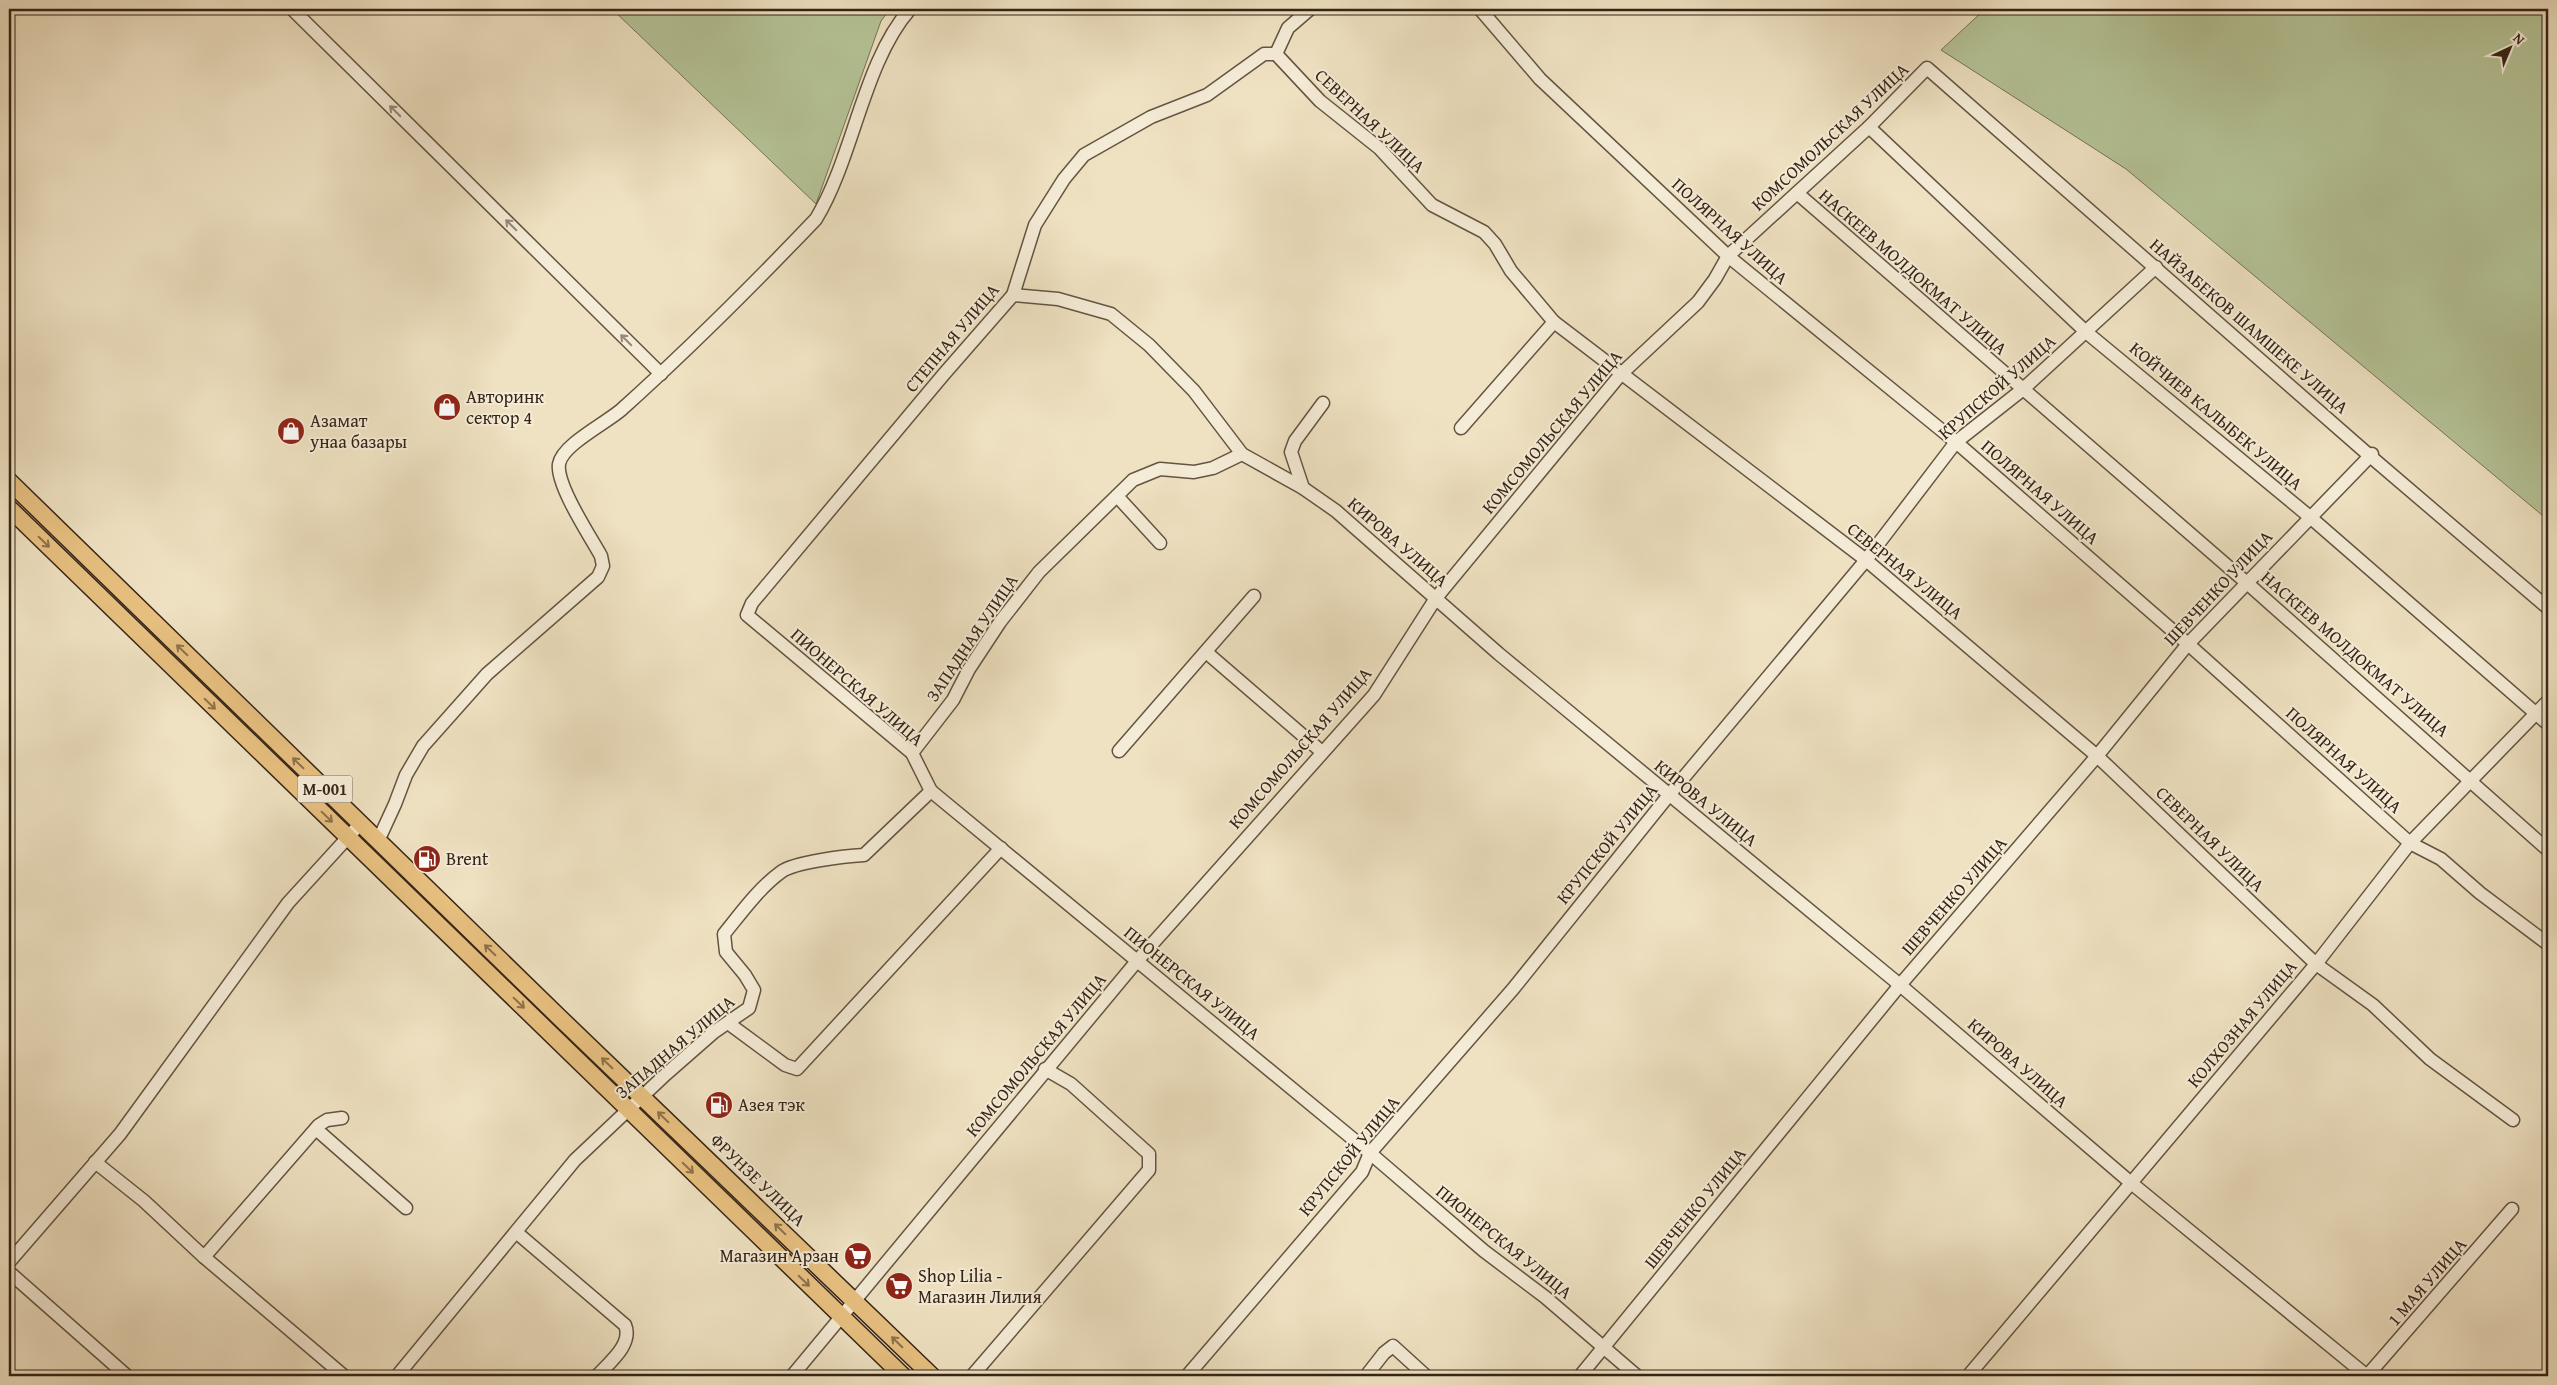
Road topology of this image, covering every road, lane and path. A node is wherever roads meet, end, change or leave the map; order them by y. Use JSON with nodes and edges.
{"nodes":[{"id":1,"x":292,"y":9,"type":"edge"},
{"id":2,"x":910,"y":9,"type":"edge"},
{"id":3,"x":1310,"y":9,"type":"edge"},
{"id":4,"x":1480,"y":9,"type":"edge"},
{"id":5,"x":1276,"y":54,"type":"junction"},
{"id":6,"x":1927,"y":68,"type":"joint"},
{"id":7,"x":1869,"y":127,"type":"junction"},
{"id":8,"x":1797,"y":193,"type":"junction"},
{"id":9,"x":1728,"y":256,"type":"junction"},
{"id":10,"x":2156,"y":267,"type":"junction"},
{"id":11,"x":1013,"y":295,"type":"junction"},
{"id":12,"x":1554,"y":322,"type":"junction"},
{"id":13,"x":2086,"y":332,"type":"junction"},
{"id":14,"x":661,"y":374,"type":"junction"},
{"id":15,"x":1621,"y":374,"type":"junction"},
{"id":16,"x":2022,"y":390,"type":"junction"},
{"id":17,"x":1323,"y":403,"type":"dead end"},
{"id":18,"x":1461,"y":428,"type":"dead end"},
{"id":19,"x":1956,"y":442,"type":"junction"},
{"id":20,"x":1242,"y":454,"type":"junction"},
{"id":21,"x":2371,"y":455,"type":"junction"},
{"id":22,"x":9,"y":481,"type":"edge"},
{"id":23,"x":1303,"y":488,"type":"junction"},
{"id":24,"x":1117,"y":496,"type":"junction"},
{"id":25,"x":9,"y":508,"type":"edge"},
{"id":26,"x":2310,"y":517,"type":"junction"},
{"id":27,"x":1160,"y":543,"type":"dead end"},
{"id":28,"x":1866,"y":560,"type":"junction"},
{"id":29,"x":2247,"y":582,"type":"junction"},
{"id":30,"x":1254,"y":596,"type":"dead end"},
{"id":31,"x":1436,"y":598,"type":"junction"},
{"id":32,"x":752,"y":603,"type":"joint"},
{"id":33,"x":2548,"y":608,"type":"edge"},
{"id":34,"x":2188,"y":644,"type":"junction"},
{"id":35,"x":1206,"y":652,"type":"junction"},
{"id":36,"x":2548,"y":701,"type":"edge"},
{"id":37,"x":2536,"y":714,"type":"junction"},
{"id":38,"x":2548,"y":724,"type":"edge"},
{"id":39,"x":1119,"y":751,"type":"dead end"},
{"id":40,"x":1322,"y":752,"type":"junction"},
{"id":41,"x":912,"y":753,"type":"junction"},
{"id":42,"x":2097,"y":756,"type":"junction"},
{"id":43,"x":2472,"y":781,"type":"junction"},
{"id":44,"x":931,"y":791,"type":"junction"},
{"id":45,"x":1669,"y":795,"type":"junction"},
{"id":46,"x":360,"y":824,"type":"junction"},
{"id":47,"x":347,"y":837,"type":"junction"},
{"id":48,"x":378,"y":841,"type":"junction"},
{"id":49,"x":2410,"y":843,"type":"junction"},
{"id":50,"x":1001,"y":848,"type":"junction"},
{"id":51,"x":2548,"y":850,"type":"edge"},
{"id":52,"x":451,"y":912,"type":"junction"},
{"id":53,"x":438,"y":925,"type":"junction"},
{"id":54,"x":2548,"y":944,"type":"edge"},
{"id":55,"x":1137,"y":961,"type":"junction"},
{"id":56,"x":2316,"y":964,"type":"junction"},
{"id":57,"x":1900,"y":985,"type":"junction"},
{"id":58,"x":728,"y":1023,"type":"junction"},
{"id":59,"x":1045,"y":1069,"type":"junction"},
{"id":60,"x":642,"y":1096,"type":"junction"},
{"id":61,"x":628,"y":1109,"type":"junction"},
{"id":62,"x":342,"y":1118,"type":"dead end"},
{"id":63,"x":2513,"y":1120,"type":"dead end"},
{"id":64,"x":316,"y":1129,"type":"junction"},
{"id":65,"x":1370,"y":1152,"type":"junction"},
{"id":66,"x":95,"y":1162,"type":"junction"},
{"id":67,"x":2130,"y":1182,"type":"junction"},
{"id":68,"x":406,"y":1208,"type":"dead end"},
{"id":69,"x":2512,"y":1209,"type":"dead end"},
{"id":70,"x":516,"y":1232,"type":"junction"},
{"id":71,"x":204,"y":1257,"type":"junction"},
{"id":72,"x":9,"y":1262,"type":"edge"},
{"id":73,"x":9,"y":1272,"type":"edge"},
{"id":74,"x":854,"y":1300,"type":"junction"},
{"id":75,"x":841,"y":1316,"type":"junction"},
{"id":76,"x":1604,"y":1348,"type":"junction"},
{"id":77,"x":127,"y":1376,"type":"edge"},
{"id":78,"x":344,"y":1376,"type":"edge"},
{"id":79,"x":397,"y":1376,"type":"edge"},
{"id":80,"x":597,"y":1376,"type":"edge"},
{"id":81,"x":792,"y":1376,"type":"edge"},
{"id":82,"x":903,"y":1376,"type":"edge"},
{"id":83,"x":932,"y":1376,"type":"edge"},
{"id":84,"x":972,"y":1376,"type":"edge"},
{"id":85,"x":1187,"y":1376,"type":"edge"},
{"id":86,"x":1366,"y":1376,"type":"edge"},
{"id":87,"x":1426,"y":1376,"type":"edge"},
{"id":88,"x":1580,"y":1376,"type":"edge"},
{"id":89,"x":1637,"y":1376,"type":"edge"},
{"id":90,"x":1968,"y":1376,"type":"edge"},
{"id":91,"x":2367,"y":1376,"type":"edge"}],
"edges":[{"from":14,"to":1,"type":"street","one_way":true},
{"from":2,"to":14,"type":"street"},
{"from":3,"to":5,"type":"street"},
{"from":4,"to":9,"type":"street","name":"ПОЛЯРНАЯ УЛИЦА"},
{"from":5,"to":11,"type":"street","name":"СТЕПНАЯ УЛИЦА"},
{"from":5,"to":12,"type":"street","name":"СЕВЕРНАЯ УЛИЦА"},
{"from":6,"to":7,"type":"street","name":"КОМСОМОЛЬСКАЯ УЛИЦА"},
{"from":6,"to":10,"type":"street","name":"НАЙЗАБЕКОВ ШАМШЕКЕ УЛИЦА"},
{"from":7,"to":8,"type":"street","name":"КОМСОМОЛЬСКАЯ УЛИЦА"},
{"from":7,"to":13,"type":"street","name":"КОЙЧИЕВ КАЛЫБЕК УЛИЦА"},
{"from":8,"to":9,"type":"street","name":"КОМСОМОЛЬСКАЯ УЛИЦА"},
{"from":8,"to":16,"type":"street","name":"НАСКЕЕВ МОЛДОКМАТ УЛИЦА"},
{"from":9,"to":15,"type":"street","name":"КОМСОМОЛЬСКАЯ УЛИЦА"},
{"from":9,"to":19,"type":"street","name":"ПОЛЯРНАЯ УЛИЦА"},
{"from":10,"to":13,"type":"street","name":"КРУПСКОЙ УЛИЦА"},
{"from":10,"to":21,"type":"street","name":"НАЙЗАБЕКОВ ШАМШЕКЕ УЛИЦА"},
{"from":11,"to":20,"type":"street","name":"КИРОВА УЛИЦА"},
{"from":11,"to":32,"type":"street","name":"СТЕПНАЯ УЛИЦА"},
{"from":12,"to":15,"type":"street","name":"СЕВЕРНАЯ УЛИЦА"},
{"from":12,"to":18,"type":"street"},
{"from":13,"to":16,"type":"street","name":"КРУПСКОЙ УЛИЦА"},
{"from":13,"to":26,"type":"street","name":"КОЙЧИЕВ КАЛЫБЕК УЛИЦА"},
{"from":14,"to":48,"type":"street"},
{"from":15,"to":28,"type":"street","name":"СЕВЕРНАЯ УЛИЦА"},
{"from":15,"to":31,"type":"street","name":"КОМСОМОЛЬСКАЯ УЛИЦА"},
{"from":16,"to":19,"type":"street","name":"КРУПСКОЙ УЛИЦА"},
{"from":16,"to":29,"type":"street","name":"НАСКЕЕВ МОЛДОКМАТ УЛИЦА"},
{"from":17,"to":23,"type":"street"},
{"from":19,"to":28,"type":"street","name":"КРУПСКОЙ УЛИЦА"},
{"from":19,"to":34,"type":"street","name":"ПОЛЯРНАЯ УЛИЦА"},
{"from":20,"to":23,"type":"street","name":"КИРОВА УЛИЦА"},
{"from":20,"to":24,"type":"street","name":"ЗАПАДНАЯ УЛИЦА"},
{"from":21,"to":26,"type":"street","name":"ШЕВЧЕНКО УЛИЦА"},
{"from":21,"to":33,"type":"street","name":"НАЙЗАБЕКОВ ШАМШЕКЕ УЛИЦА"},
{"from":46,"to":22,"type":"main road","number":"M-001","one_way":true},
{"from":23,"to":31,"type":"street","name":"КИРОВА УЛИЦА"},
{"from":24,"to":27,"type":"street"},
{"from":24,"to":41,"type":"street","name":"ЗАПАДНАЯ УЛИЦА"},
{"from":25,"to":47,"type":"main road","number":"M-001","one_way":true},
{"from":26,"to":29,"type":"street","name":"ШЕВЧЕНКО УЛИЦА"},
{"from":26,"to":37,"type":"street","name":"КОЙЧИЕВ КАЛЫБЕК УЛИЦА"},
{"from":28,"to":42,"type":"street","name":"СЕВЕРНАЯ УЛИЦА"},
{"from":28,"to":45,"type":"street","name":"КРУПСКОЙ УЛИЦА"},
{"from":29,"to":34,"type":"street","name":"ШЕВЧЕНКО УЛИЦА"},
{"from":29,"to":43,"type":"street","name":"НАСКЕЕВ МОЛДОКМАТ УЛИЦА"},
{"from":30,"to":35,"type":"street"},
{"from":31,"to":40,"type":"street","name":"КОМСОМОЛЬСКАЯ УЛИЦА"},
{"from":31,"to":45,"type":"street","name":"КИРОВА УЛИЦА"},
{"from":32,"to":41,"type":"street","name":"ПИОНЕРСКАЯ УЛИЦА"},
{"from":34,"to":42,"type":"street","name":"ШЕВЧЕНКО УЛИЦА"},
{"from":34,"to":49,"type":"street","name":"ПОЛЯРНАЯ УЛИЦА"},
{"from":35,"to":39,"type":"street"},
{"from":35,"to":40,"type":"street"},
{"from":36,"to":37,"type":"street","name":"КОЛХОЗНАЯ УЛИЦА"},
{"from":37,"to":38,"type":"street","name":"КОЙЧИЕВ КАЛЫБЕК УЛИЦА"},
{"from":37,"to":43,"type":"street","name":"КОЛХОЗНАЯ УЛИЦА"},
{"from":40,"to":55,"type":"street","name":"КОМСОМОЛЬСКАЯ УЛИЦА"},
{"from":41,"to":44,"type":"street","name":"ПИОНЕРСКАЯ УЛИЦА"},
{"from":42,"to":56,"type":"street","name":"СЕВЕРНАЯ УЛИЦА"},
{"from":42,"to":57,"type":"street","name":"ШЕВЧЕНКО УЛИЦА"},
{"from":43,"to":49,"type":"street","name":"КОЛХОЗНАЯ УЛИЦА"},
{"from":43,"to":51,"type":"street","name":"НАСКЕЕВ МОЛДОКМАТ УЛИЦА"},
{"from":44,"to":50,"type":"street","name":"ПИОНЕРСКАЯ УЛИЦА"},
{"from":44,"to":58,"type":"street","name":"ЗАПАДНАЯ УЛИЦА"},
{"from":45,"to":57,"type":"street","name":"КИРОВА УЛИЦА"},
{"from":45,"to":65,"type":"street","name":"КРУПСКОЙ УЛИЦА"},
{"from":46,"to":47,"type":"street"},
{"from":46,"to":48,"type":"main road","number":"M-001"},
{"from":47,"to":53,"type":"main road","number":"M-001"},
{"from":47,"to":66,"type":"street"},
{"from":48,"to":52,"type":"main road","number":"M-001"},
{"from":49,"to":54,"type":"street","name":"ПОЛЯРНАЯ УЛИЦА"},
{"from":49,"to":56,"type":"street","name":"КОЛХОЗНАЯ УЛИЦА"},
{"from":50,"to":55,"type":"street","name":"ПИОНЕРСКАЯ УЛИЦА"},
{"from":50,"to":58,"type":"street"},
{"from":52,"to":53,"type":"main road"},
{"from":60,"to":52,"type":"main road","number":"M-001","one_way":true},
{"from":53,"to":61,"type":"main road","number":"M-001","one_way":true},
{"from":55,"to":59,"type":"street","name":"КОМСОМОЛЬСКАЯ УЛИЦА"},
{"from":55,"to":65,"type":"street","name":"ПИОНЕРСКАЯ УЛИЦА"},
{"from":56,"to":63,"type":"street","name":"СЕВЕРНАЯ УЛИЦА"},
{"from":56,"to":67,"type":"street","name":"КОЛХОЗНАЯ УЛИЦА"},
{"from":57,"to":67,"type":"street","name":"КИРОВА УЛИЦА"},
{"from":57,"to":76,"type":"street","name":"ШЕВЧЕНКО УЛИЦА"},
{"from":58,"to":60,"type":"street","name":"ЗАПАДНАЯ УЛИЦА"},
{"from":59,"to":74,"type":"street","name":"КОМСОМОЛЬСКАЯ УЛИЦА"},
{"from":59,"to":84,"type":"street"},
{"from":60,"to":61,"type":"street","name":"ЗАПАДНАЯ УЛИЦА"},
{"from":74,"to":60,"type":"main road","name":"ФРУНЗЕ УЛИЦА","number":"M-001","one_way":true},
{"from":61,"to":70,"type":"street","name":"ЗАПАДНАЯ УЛИЦА"},
{"from":61,"to":75,"type":"main road","number":"M-001","one_way":true},
{"from":62,"to":64,"type":"street"},
{"from":64,"to":68,"type":"street"},
{"from":64,"to":71,"type":"street"},
{"from":65,"to":76,"type":"street","name":"ПИОНЕРСКАЯ УЛИЦА"},
{"from":65,"to":85,"type":"street","name":"КРУПСКОЙ УЛИЦА"},
{"from":66,"to":71,"type":"street"},
{"from":66,"to":72,"type":"street"},
{"from":67,"to":90,"type":"street","name":"КОЛХОЗНАЯ УЛИЦА"},
{"from":67,"to":91,"type":"street","name":"КИРОВА УЛИЦА"},
{"from":69,"to":91,"type":"street","name":"1 МАЯ УЛИЦА"},
{"from":70,"to":79,"type":"street","name":"ЗАПАДНАЯ УЛИЦА"},
{"from":70,"to":80,"type":"street"},
{"from":71,"to":78,"type":"street"},
{"from":73,"to":77,"type":"street"},
{"from":74,"to":75,"type":"street","name":"КОМСОМОЛЬСКАЯ УЛИЦА"},
{"from":83,"to":74,"type":"main road","name":"ФРУНЗЕ УЛИЦА","number":"M-001","one_way":true},
{"from":75,"to":81,"type":"street","name":"КОМСОМОЛЬСКАЯ УЛИЦА"},
{"from":75,"to":82,"type":"main road","number":"M-001"},
{"from":76,"to":88,"type":"street","name":"ШЕВЧЕНКО УЛИЦА"},
{"from":76,"to":89,"type":"street","name":"ПИОНЕРСКАЯ УЛИЦА"},
{"from":86,"to":87,"type":"street"}]}
